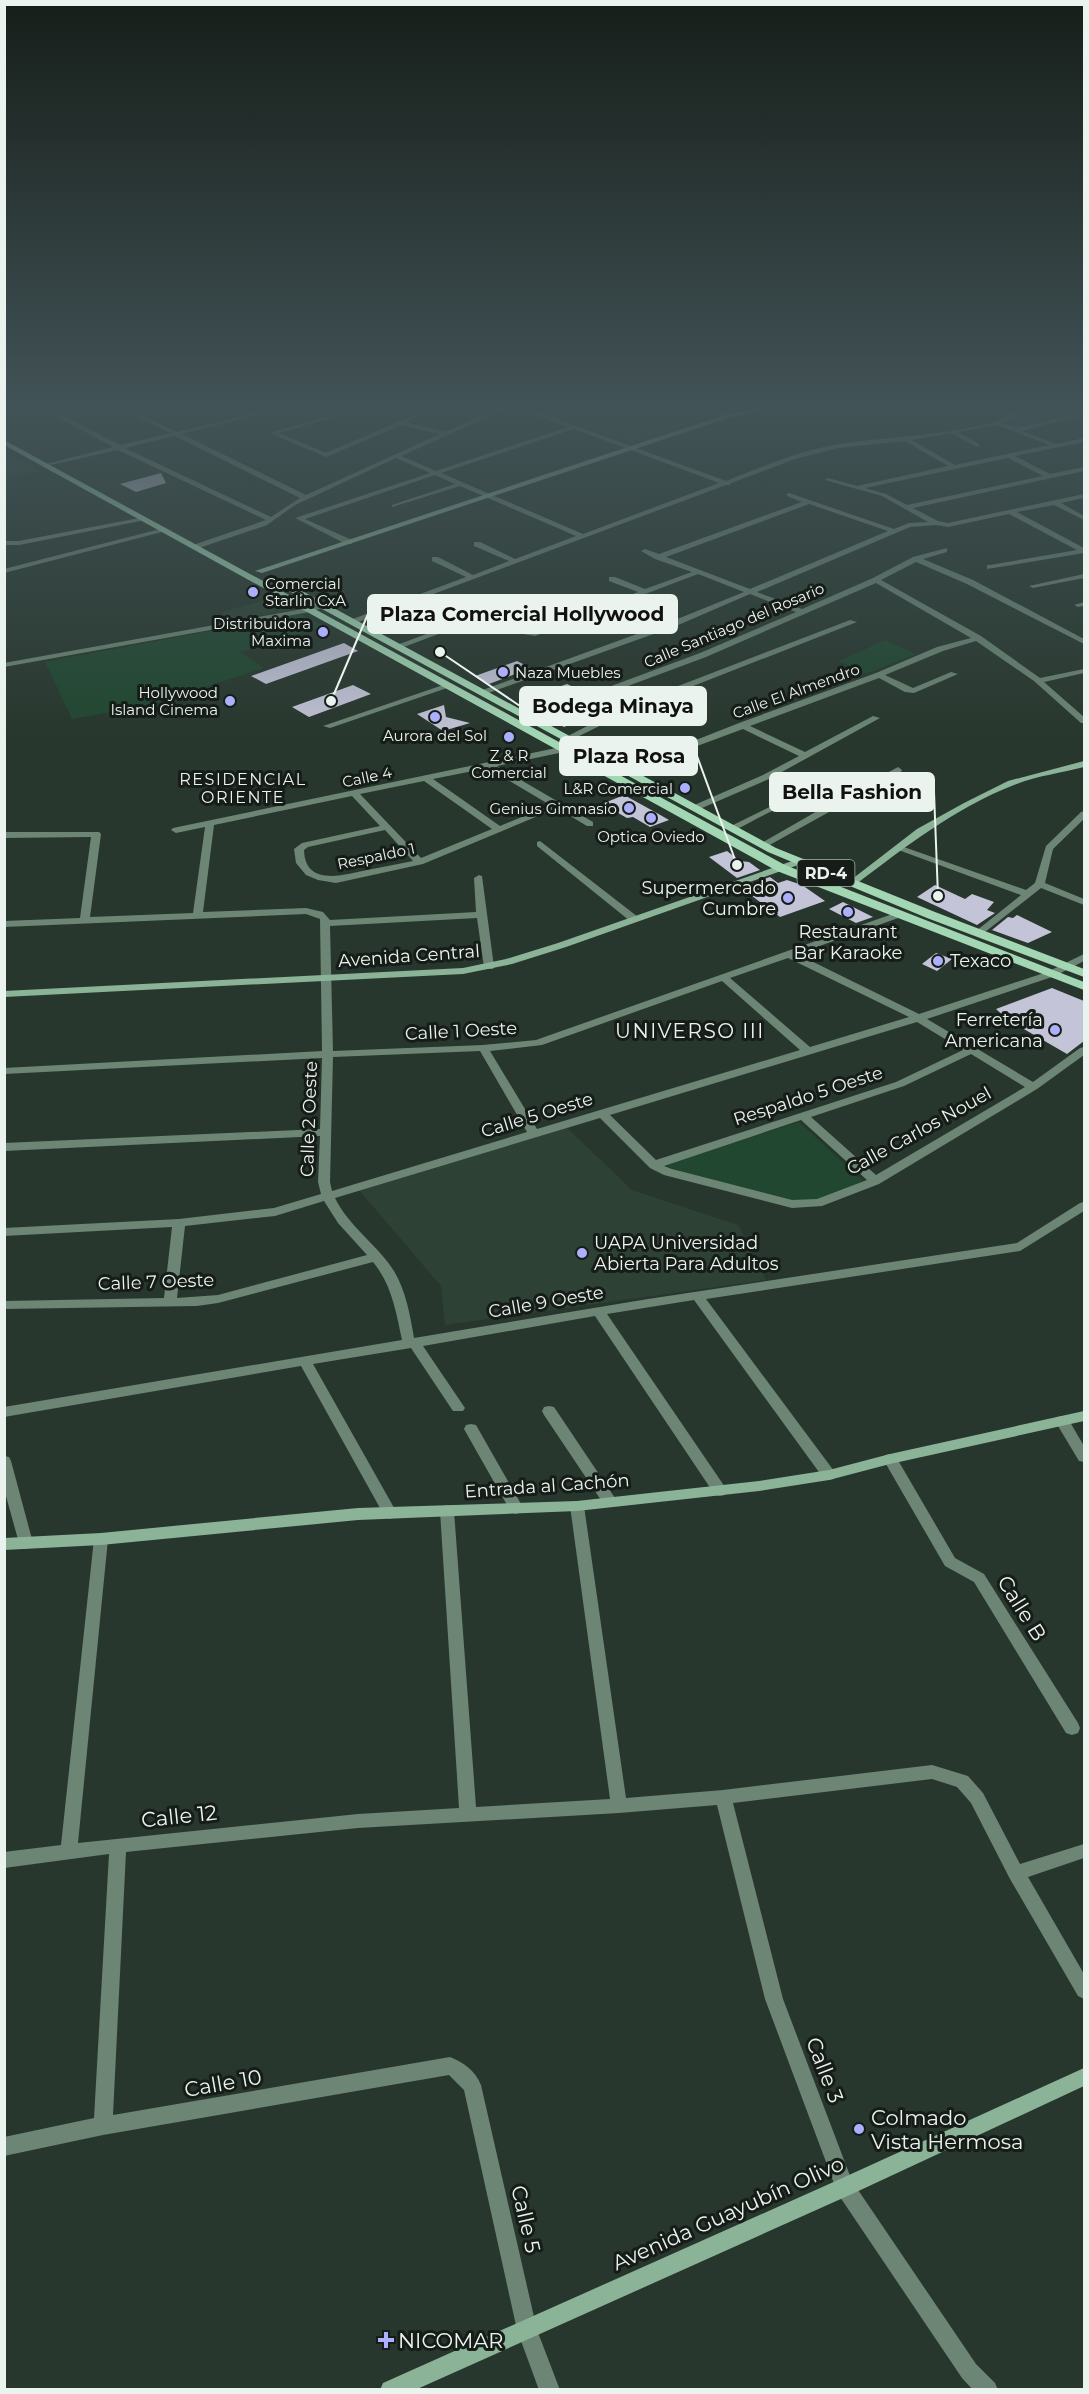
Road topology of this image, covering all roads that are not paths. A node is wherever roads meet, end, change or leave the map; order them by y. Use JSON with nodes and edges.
{"nodes":[{"id":1,"x":140,"y":517,"type":"edge"},
{"id":2,"x":159,"y":517,"type":"edge"},
{"id":3,"x":265,"y":517,"type":"edge"},
{"id":4,"x":277,"y":517,"type":"edge"},
{"id":5,"x":296,"y":517,"type":"edge"},
{"id":6,"x":304,"y":517,"type":"edge"},
{"id":7,"x":424,"y":517,"type":"edge"},
{"id":8,"x":535,"y":517,"type":"edge"},
{"id":9,"x":639,"y":517,"type":"edge"},
{"id":10,"x":768,"y":517,"type":"edge"},
{"id":11,"x":851,"y":517,"type":"edge"},
{"id":12,"x":925,"y":517,"type":"edge"},
{"id":13,"x":990,"y":517,"type":"edge"},
{"id":14,"x":1020,"y":517,"type":"edge"},
{"id":15,"x":300,"y":518,"type":"junction"},
{"id":16,"x":144,"y":519,"type":"junction"},
{"id":17,"x":272,"y":520,"type":"junction"},
{"id":18,"x":936,"y":523,"type":"junction"},
{"id":19,"x":164,"y":530,"type":"junction"},
{"id":20,"x":893,"y":531,"type":"junction"},
{"id":21,"x":584,"y":537,"type":"junction"},
{"id":22,"x":349,"y":542,"type":"junction"},
{"id":23,"x":4,"y":543,"type":"edge"},
{"id":24,"x":208,"y":543,"type":"junction"},
{"id":25,"x":477,"y":544,"type":"dead end"},
{"id":26,"x":196,"y":547,"type":"junction"},
{"id":27,"x":944,"y":550,"type":"dead end"},
{"id":28,"x":645,"y":551,"type":"dead end"},
{"id":29,"x":1084,"y":551,"type":"edge"},
{"id":30,"x":658,"y":557,"type":"junction"},
{"id":31,"x":435,"y":559,"type":"dead end"},
{"id":32,"x":916,"y":559,"type":"junction"},
{"id":33,"x":516,"y":562,"type":"junction"},
{"id":34,"x":990,"y":567,"type":"dead end"},
{"id":35,"x":4,"y":571,"type":"edge"},
{"id":36,"x":259,"y":571,"type":"junction"},
{"id":37,"x":697,"y":573,"type":"junction"},
{"id":38,"x":1084,"y":576,"type":"edge"},
{"id":39,"x":473,"y":578,"type":"junction"},
{"id":40,"x":612,"y":579,"type":"dead end"},
{"id":41,"x":876,"y":580,"type":"junction"},
{"id":42,"x":1033,"y":586,"type":"dead end"},
{"id":43,"x":645,"y":592,"type":"junction"},
{"id":44,"x":749,"y":592,"type":"junction"},
{"id":45,"x":551,"y":602,"type":"dead end"},
{"id":46,"x":323,"y":605,"type":"junction"},
{"id":47,"x":310,"y":610,"type":"junction"},
{"id":48,"x":803,"y":612,"type":"junction"},
{"id":49,"x":586,"y":615,"type":"junction"},
{"id":50,"x":353,"y":622,"type":"junction"},
{"id":51,"x":853,"y":622,"type":"dead end"},
{"id":52,"x":978,"y":638,"type":"junction"},
{"id":53,"x":1084,"y":642,"type":"edge"},
{"id":54,"x":398,"y":646,"type":"junction"},
{"id":55,"x":4,"y":665,"type":"edge"},
{"id":56,"x":1084,"y":671,"type":"edge"},
{"id":57,"x":954,"y":674,"type":"dead end"},
{"id":58,"x":879,"y":675,"type":"junction"},
{"id":59,"x":1040,"y":680,"type":"junction"},
{"id":60,"x":449,"y":686,"type":"junction"},
{"id":61,"x":483,"y":693,"type":"junction"},
{"id":62,"x":876,"y":718,"type":"dead end"},
{"id":63,"x":531,"y":719,"type":"junction"},
{"id":64,"x":1084,"y":721,"type":"edge"},
{"id":65,"x":742,"y":725,"type":"junction"},
{"id":66,"x":327,"y":726,"type":"dead end"},
{"id":67,"x":566,"y":744,"type":"junction"},
{"id":68,"x":806,"y":756,"type":"junction"},
{"id":69,"x":1084,"y":764,"type":"edge"},
{"id":70,"x":489,"y":765,"type":"junction"},
{"id":71,"x":624,"y":770,"type":"junction"},
{"id":72,"x":898,"y":770,"type":"dead end"},
{"id":73,"x":425,"y":778,"type":"junction"},
{"id":74,"x":354,"y":793,"type":"junction"},
{"id":75,"x":841,"y":802,"type":"junction"},
{"id":76,"x":557,"y":805,"type":"junction"},
{"id":77,"x":696,"y":808,"type":"junction"},
{"id":78,"x":1084,"y":814,"type":"edge"},
{"id":79,"x":210,"y":823,"type":"junction"},
{"id":80,"x":590,"y":824,"type":"dead end"},
{"id":81,"x":387,"y":827,"type":"junction"},
{"id":82,"x":732,"y":828,"type":"junction"},
{"id":83,"x":500,"y":830,"type":"junction"},
{"id":84,"x":4,"y":835,"type":"edge"},
{"id":85,"x":207,"y":839,"type":"junction"},
{"id":86,"x":540,"y":844,"type":"dead end"},
{"id":87,"x":763,"y":845,"type":"junction"},
{"id":88,"x":898,"y":848,"type":"junction"},
{"id":89,"x":420,"y":862,"type":"junction"},
{"id":90,"x":798,"y":862,"type":"junction"},
{"id":91,"x":781,"y":868,"type":"junction"},
{"id":92,"x":479,"y":878,"type":"dead end"},
{"id":93,"x":852,"y":883,"type":"junction"},
{"id":94,"x":1040,"y":884,"type":"junction"},
{"id":95,"x":1028,"y":894,"type":"junction"},
{"id":96,"x":1082,"y":898,"type":"edge"},
{"id":97,"x":198,"y":915,"type":"junction"},
{"id":98,"x":481,"y":915,"type":"junction"},
{"id":99,"x":898,"y":915,"type":"junction"},
{"id":100,"x":634,"y":919,"type":"junction"},
{"id":101,"x":85,"y":921,"type":"junction"},
{"id":102,"x":326,"y":923,"type":"junction"},
{"id":103,"x":4,"y":924,"type":"edge"},
{"id":104,"x":980,"y":933,"type":"junction"},
{"id":105,"x":788,"y":954,"type":"junction"},
{"id":106,"x":1084,"y":957,"type":"edge"},
{"id":107,"x":1067,"y":966,"type":"junction"},
{"id":108,"x":489,"y":967,"type":"junction"},
{"id":109,"x":1084,"y":973,"type":"edge"},
{"id":110,"x":1051,"y":974,"type":"junction"},
{"id":111,"x":723,"y":977,"type":"junction"},
{"id":112,"x":327,"y":978,"type":"junction"},
{"id":113,"x":1084,"y":986,"type":"edge"},
{"id":114,"x":4,"y":994,"type":"edge"},
{"id":115,"x":918,"y":1018,"type":"junction"},
{"id":116,"x":483,"y":1048,"type":"junction"},
{"id":117,"x":1084,"y":1050,"type":"edge"},
{"id":118,"x":969,"y":1051,"type":"junction"},
{"id":119,"x":808,"y":1052,"type":"junction"},
{"id":120,"x":328,"y":1054,"type":"junction"},
{"id":121,"x":4,"y":1071,"type":"edge"},
{"id":122,"x":1032,"y":1087,"type":"junction"},
{"id":123,"x":603,"y":1114,"type":"junction"},
{"id":124,"x":803,"y":1116,"type":"junction"},
{"id":125,"x":327,"y":1132,"type":"junction"},
{"id":126,"x":536,"y":1135,"type":"junction"},
{"id":127,"x":4,"y":1147,"type":"edge"},
{"id":128,"x":654,"y":1165,"type":"junction"},
{"id":129,"x":875,"y":1180,"type":"junction"},
{"id":130,"x":327,"y":1197,"type":"junction"},
{"id":131,"x":1084,"y":1206,"type":"edge"},
{"id":132,"x":179,"y":1223,"type":"junction"},
{"id":133,"x":4,"y":1232,"type":"edge"},
{"id":134,"x":375,"y":1257,"type":"junction"},
{"id":135,"x":697,"y":1296,"type":"junction"},
{"id":136,"x":170,"y":1301,"type":"junction"},
{"id":137,"x":4,"y":1305,"type":"edge"},
{"id":138,"x":599,"y":1312,"type":"junction"},
{"id":139,"x":411,"y":1343,"type":"junction"},
{"id":140,"x":305,"y":1362,"type":"junction"},
{"id":141,"x":458,"y":1408,"type":"dead end"},
{"id":142,"x":549,"y":1411,"type":"dead end"},
{"id":143,"x":4,"y":1412,"type":"edge"},
{"id":144,"x":1084,"y":1416,"type":"edge"},
{"id":145,"x":1062,"y":1421,"type":"junction"},
{"id":146,"x":471,"y":1429,"type":"dead end"},
{"id":147,"x":1084,"y":1457,"type":"edge"},
{"id":148,"x":890,"y":1459,"type":"junction"},
{"id":149,"x":4,"y":1461,"type":"edge"},
{"id":150,"x":829,"y":1475,"type":"junction"},
{"id":151,"x":720,"y":1491,"type":"junction"},
{"id":152,"x":610,"y":1502,"type":"junction"},
{"id":153,"x":577,"y":1506,"type":"junction"},
{"id":154,"x":516,"y":1508,"type":"junction"},
{"id":155,"x":447,"y":1511,"type":"junction"},
{"id":156,"x":390,"y":1513,"type":"junction"},
{"id":157,"x":101,"y":1539,"type":"junction"},
{"id":158,"x":26,"y":1543,"type":"junction"},
{"id":159,"x":4,"y":1544,"type":"edge"},
{"id":160,"x":1072,"y":1728,"type":"dead end"},
{"id":161,"x":723,"y":1797,"type":"junction"},
{"id":162,"x":619,"y":1806,"type":"junction"},
{"id":163,"x":468,"y":1814,"type":"junction"},
{"id":164,"x":118,"y":1845,"type":"junction"},
{"id":165,"x":1084,"y":1851,"type":"edge"},
{"id":166,"x":69,"y":1852,"type":"junction"},
{"id":167,"x":4,"y":1860,"type":"edge"},
{"id":168,"x":1016,"y":1873,"type":"junction"},
{"id":169,"x":1084,"y":1990,"type":"edge"},
{"id":170,"x":450,"y":2066,"type":"joint"},
{"id":171,"x":1084,"y":2077,"type":"edge"},
{"id":172,"x":103,"y":2126,"type":"junction"},
{"id":173,"x":4,"y":2147,"type":"edge"},
{"id":174,"x":845,"y":2187,"type":"junction"},
{"id":175,"x":526,"y":2330,"type":"junction"},
{"id":176,"x":390,"y":2390,"type":"edge"},
{"id":177,"x":550,"y":2390,"type":"edge"},
{"id":178,"x":988,"y":2390,"type":"edge"}],
"edges":[{"from":1,"to":16,"type":"main road","number":"RD-4"},
{"from":2,"to":24,"type":"main road","number":"RD-4"},
{"from":3,"to":17,"type":"street"},
{"from":4,"to":17,"type":"street"},
{"from":5,"to":15,"type":"street"},
{"from":6,"to":15,"type":"street"},
{"from":7,"to":22,"type":"main road"},
{"from":8,"to":21,"type":"street"},
{"from":9,"to":21,"type":"street"},
{"from":10,"to":30,"type":"street"},
{"from":11,"to":20,"type":"street"},
{"from":12,"to":18,"type":"street"},
{"from":13,"to":18,"type":"street"},
{"from":14,"to":29,"type":"street"},
{"from":15,"to":22,"type":"street"},
{"from":16,"to":19,"type":"main road","number":"RD-4"},
{"from":16,"to":23,"type":"street"},
{"from":17,"to":24,"type":"street"},
{"from":18,"to":20,"type":"street"},
{"from":19,"to":26,"type":"main road","number":"RD-4"},
{"from":19,"to":35,"type":"street"},
{"from":20,"to":44,"type":"street"},
{"from":21,"to":33,"type":"street"},
{"from":22,"to":36,"type":"main road"},
{"from":24,"to":26,"type":"street"},
{"from":24,"to":36,"type":"main road","number":"RD-4"},
{"from":25,"to":33,"type":"street"},
{"from":26,"to":47,"type":"main road","number":"RD-4"},
{"from":27,"to":32,"type":"street","name":"Calle Santiago del Rosario"},
{"from":28,"to":30,"type":"street"},
{"from":29,"to":34,"type":"street"},
{"from":30,"to":37,"type":"street"},
{"from":31,"to":39,"type":"street"},
{"from":32,"to":41,"type":"street","name":"Calle Santiago del Rosario"},
{"from":32,"to":53,"type":"street"},
{"from":33,"to":39,"type":"street"},
{"from":36,"to":46,"type":"main road","number":"RD-4"},
{"from":37,"to":43,"type":"street"},
{"from":37,"to":44,"type":"street"},
{"from":38,"to":42,"type":"street"},
{"from":39,"to":50,"type":"street"},
{"from":40,"to":43,"type":"street"},
{"from":41,"to":48,"type":"street","name":"Calle Santiago del Rosario"},
{"from":41,"to":52,"type":"street"},
{"from":43,"to":49,"type":"street"},
{"from":44,"to":48,"type":"street"},
{"from":44,"to":61,"type":"street"},
{"from":45,"to":49,"type":"street"},
{"from":46,"to":47,"type":"street"},
{"from":46,"to":50,"type":"main road","number":"RD-4"},
{"from":47,"to":55,"type":"street"},
{"from":47,"to":60,"type":"main road","number":"RD-4"},
{"from":48,"to":63,"type":"street","name":"Calle Santiago del Rosario"},
{"from":49,"to":54,"type":"street"},
{"from":50,"to":54,"type":"main road","number":"RD-4"},
{"from":51,"to":67,"type":"street","name":"Calle 4"},
{"from":52,"to":58,"type":"street","name":"Calle El Almendro"},
{"from":52,"to":59,"type":"street"},
{"from":54,"to":61,"type":"main road","number":"RD-4"},
{"from":56,"to":59,"type":"street"},
{"from":57,"to":58,"type":"street"},
{"from":58,"to":65,"type":"street","name":"Calle El Almendro"},
{"from":59,"to":64,"type":"street"},
{"from":60,"to":66,"type":"street"},
{"from":60,"to":67,"type":"main road","number":"RD-4"},
{"from":61,"to":63,"type":"main road","number":"RD-4"},
{"from":62,"to":68,"type":"street"},
{"from":63,"to":67,"type":"main road","number":"RD-4"},
{"from":65,"to":68,"type":"street"},
{"from":65,"to":71,"type":"street","name":"Calle El Almendro"},
{"from":67,"to":70,"type":"street","name":"Calle 4"},
{"from":67,"to":71,"type":"main road","number":"RD-4"},
{"from":67,"to":91,"type":"main road","number":"RD-4"},
{"from":68,"to":77,"type":"street"},
{"from":69,"to":88,"type":"main road"},
{"from":70,"to":73,"type":"street","name":"Calle 4"},
{"from":70,"to":76,"type":"street"},
{"from":71,"to":77,"type":"main road","number":"RD-4"},
{"from":72,"to":75,"type":"street"},
{"from":73,"to":74,"type":"street","name":"Calle 4"},
{"from":73,"to":83,"type":"street"},
{"from":74,"to":79,"type":"street","name":"Calle 4"},
{"from":74,"to":81,"type":"street"},
{"from":75,"to":82,"type":"street"},
{"from":75,"to":87,"type":"street"},
{"from":76,"to":80,"type":"street"},
{"from":76,"to":83,"type":"street","name":"Respaldo 1"},
{"from":77,"to":82,"type":"main road","number":"RD-4"},
{"from":78,"to":94,"type":"street"},
{"from":79,"to":85,"type":"street"},
{"from":79,"to":85,"type":"street","name":"Calle 4"},
{"from":81,"to":89,"type":"street"},
{"from":81,"to":89,"type":"street","name":"Respaldo 1"},
{"from":82,"to":87,"type":"main road","number":"RD-4"},
{"from":83,"to":89,"type":"street","name":"Respaldo 1"},
{"from":84,"to":101,"type":"street"},
{"from":85,"to":97,"type":"street"},
{"from":86,"to":100,"type":"street"},
{"from":87,"to":90,"type":"main road","number":"RD-4"},
{"from":88,"to":93,"type":"main road"},
{"from":88,"to":95,"type":"street"},
{"from":90,"to":91,"type":"main road","name":"Avenida Central"},
{"from":90,"to":93,"type":"main road","number":"RD-4"},
{"from":91,"to":99,"type":"main road","number":"RD-4"},
{"from":91,"to":100,"type":"main road","name":"Avenida Central"},
{"from":92,"to":98,"type":"street"},
{"from":93,"to":104,"type":"main road","number":"RD-4"},
{"from":94,"to":95,"type":"street"},
{"from":94,"to":96,"type":"street"},
{"from":95,"to":104,"type":"street"},
{"from":97,"to":101,"type":"street"},
{"from":97,"to":102,"type":"street"},
{"from":98,"to":102,"type":"street"},
{"from":98,"to":108,"type":"street"},
{"from":99,"to":105,"type":"street","name":"Calle 1 Oeste"},
{"from":99,"to":110,"type":"main road","number":"RD-4"},
{"from":100,"to":108,"type":"main road","name":"Avenida Central"},
{"from":101,"to":103,"type":"street"},
{"from":102,"to":112,"type":"street","name":"Calle 2 Oeste"},
{"from":104,"to":107,"type":"main road","number":"RD-4"},
{"from":105,"to":111,"type":"street","name":"Calle 1 Oeste"},
{"from":105,"to":115,"type":"street"},
{"from":106,"to":107,"type":"street","name":"Calle 5 Oeste"},
{"from":107,"to":109,"type":"main road","number":"RD-4"},
{"from":107,"to":110,"type":"street","name":"Calle 5 Oeste"},
{"from":108,"to":112,"type":"main road","name":"Avenida Central"},
{"from":110,"to":113,"type":"main road","number":"RD-4"},
{"from":110,"to":115,"type":"street","name":"Calle 5 Oeste"},
{"from":111,"to":116,"type":"street","name":"Calle 1 Oeste"},
{"from":111,"to":119,"type":"street"},
{"from":112,"to":114,"type":"main road","name":"Avenida Central"},
{"from":112,"to":120,"type":"street","name":"Calle 2 Oeste"},
{"from":115,"to":118,"type":"street"},
{"from":115,"to":119,"type":"street","name":"Calle 5 Oeste"},
{"from":116,"to":120,"type":"street","name":"Calle 1 Oeste"},
{"from":116,"to":126,"type":"street"},
{"from":117,"to":122,"type":"street","name":"Calle Carlos Nouel"},
{"from":118,"to":122,"type":"street"},
{"from":118,"to":124,"type":"street","name":"Respaldo 5 Oeste"},
{"from":119,"to":123,"type":"street","name":"Calle 5 Oeste"},
{"from":120,"to":121,"type":"street","name":"Calle 1 Oeste"},
{"from":120,"to":125,"type":"street","name":"Calle 2 Oeste"},
{"from":122,"to":129,"type":"street","name":"Calle Carlos Nouel"},
{"from":123,"to":126,"type":"street","name":"Calle 5 Oeste"},
{"from":123,"to":128,"type":"street","name":"Calle Carlos Nouel"},
{"from":124,"to":128,"type":"street","name":"Respaldo 5 Oeste"},
{"from":124,"to":129,"type":"street"},
{"from":125,"to":127,"type":"street"},
{"from":125,"to":130,"type":"street","name":"Calle 2 Oeste"},
{"from":126,"to":130,"type":"street","name":"Calle 5 Oeste"},
{"from":128,"to":129,"type":"street","name":"Calle Carlos Nouel"},
{"from":130,"to":132,"type":"street","name":"Calle 5 Oeste"},
{"from":130,"to":134,"type":"street","name":"Calle 2 Oeste"},
{"from":131,"to":135,"type":"street","name":"Calle 9 Oeste"},
{"from":132,"to":133,"type":"street","name":"Calle 5 Oeste"},
{"from":132,"to":136,"type":"street"},
{"from":134,"to":136,"type":"street","name":"Calle 7 Oeste"},
{"from":134,"to":139,"type":"street","name":"Calle 2 Oeste"},
{"from":135,"to":138,"type":"street","name":"Calle 9 Oeste"},
{"from":135,"to":150,"type":"street"},
{"from":136,"to":137,"type":"street","name":"Calle 7 Oeste"},
{"from":138,"to":139,"type":"street","name":"Calle 9 Oeste"},
{"from":138,"to":151,"type":"street"},
{"from":139,"to":140,"type":"street","name":"Calle 9 Oeste"},
{"from":139,"to":141,"type":"street"},
{"from":140,"to":143,"type":"street","name":"Calle 9 Oeste"},
{"from":140,"to":156,"type":"street"},
{"from":142,"to":152,"type":"street"},
{"from":144,"to":145,"type":"main road","name":"Entrada al Cachón"},
{"from":145,"to":147,"type":"street"},
{"from":145,"to":148,"type":"main road","name":"Entrada al Cachón"},
{"from":146,"to":154,"type":"street"},
{"from":148,"to":150,"type":"main road","name":"Entrada al Cachón"},
{"from":148,"to":160,"type":"street","name":"Calle B"},
{"from":149,"to":158,"type":"street"},
{"from":150,"to":151,"type":"main road","name":"Entrada al Cachón"},
{"from":151,"to":152,"type":"main road","name":"Entrada al Cachón"},
{"from":152,"to":153,"type":"main road","name":"Entrada al Cachón"},
{"from":153,"to":154,"type":"main road","name":"Entrada al Cachón"},
{"from":153,"to":162,"type":"street"},
{"from":154,"to":155,"type":"main road","name":"Entrada al Cachón"},
{"from":155,"to":156,"type":"main road","name":"Entrada al Cachón"},
{"from":155,"to":163,"type":"street"},
{"from":156,"to":157,"type":"main road","name":"Entrada al Cachón"},
{"from":157,"to":158,"type":"main road","name":"Entrada al Cachón"},
{"from":157,"to":166,"type":"street"},
{"from":158,"to":159,"type":"main road","name":"Entrada al Cachón"},
{"from":161,"to":162,"type":"street","name":"Calle 12"},
{"from":161,"to":168,"type":"street","name":"Calle 12"},
{"from":161,"to":174,"type":"street","name":"Calle 3"},
{"from":162,"to":163,"type":"street","name":"Calle 12"},
{"from":163,"to":164,"type":"street","name":"Calle 12"},
{"from":164,"to":166,"type":"street","name":"Calle 12"},
{"from":164,"to":172,"type":"street"},
{"from":165,"to":168,"type":"street"},
{"from":166,"to":167,"type":"street","name":"Calle 12"},
{"from":168,"to":169,"type":"street","name":"Calle 12"},
{"from":170,"to":172,"type":"street","name":"Calle 10"},
{"from":170,"to":175,"type":"street","name":"Calle 5"},
{"from":171,"to":174,"type":"main road","name":"Avenida Guayubín Olivo"},
{"from":172,"to":173,"type":"street","name":"Calle 10"},
{"from":174,"to":175,"type":"main road","name":"Avenida Guayubín Olivo"},
{"from":174,"to":178,"type":"street","name":"Calle 3"},
{"from":175,"to":176,"type":"main road","name":"Avenida Guayubín Olivo"},
{"from":175,"to":177,"type":"street","name":"Calle 5"}]}
